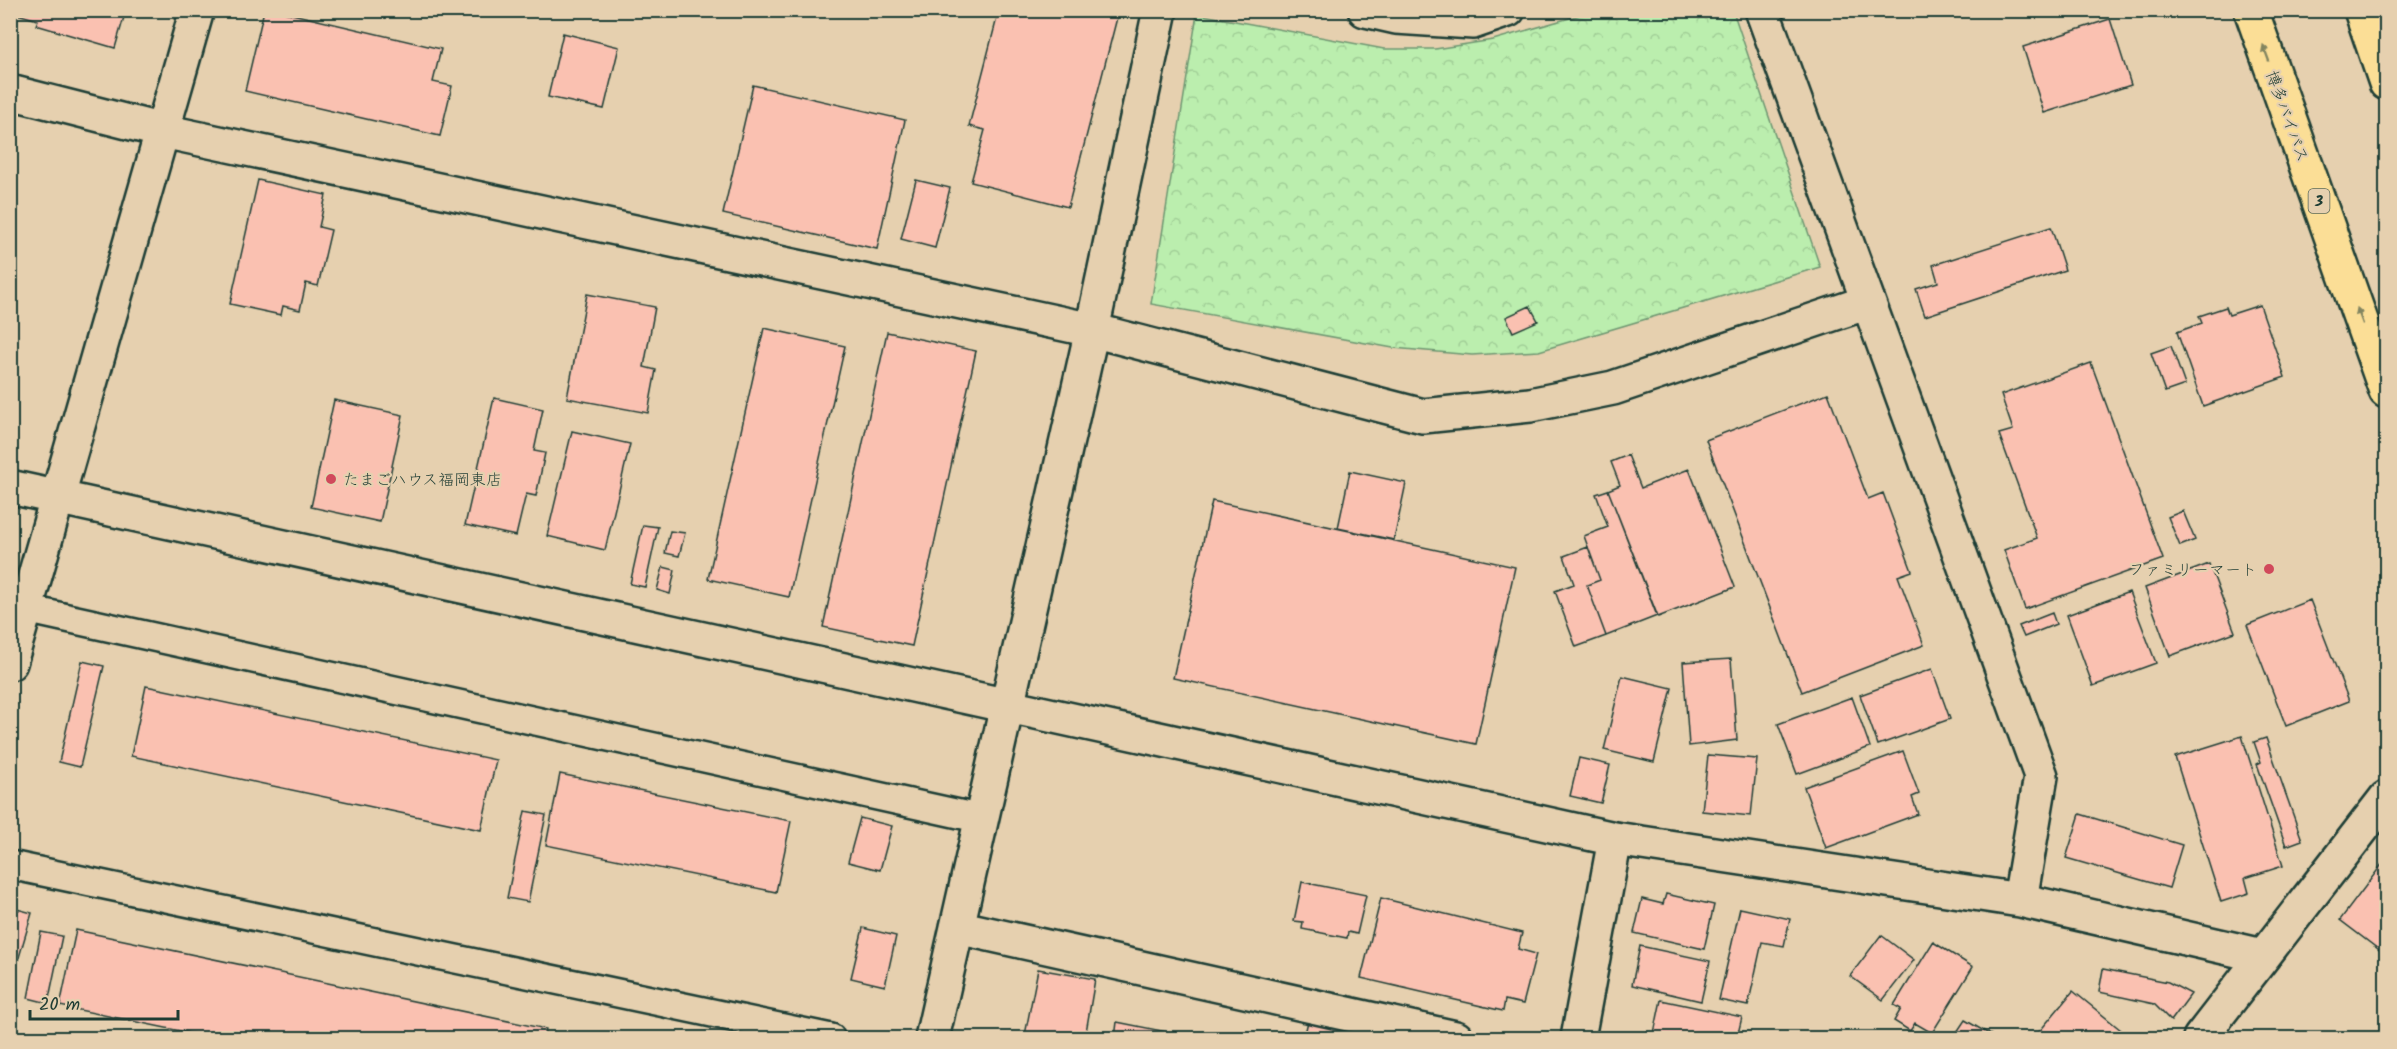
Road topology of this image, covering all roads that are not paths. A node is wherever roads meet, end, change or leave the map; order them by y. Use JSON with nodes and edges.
{"nodes":[{"id":1,"x":197,"y":10,"type":"edge"},
{"id":2,"x":1160,"y":10,"type":"edge"},
{"id":3,"x":1365,"y":10,"type":"edge"},
{"id":4,"x":1508,"y":10,"type":"edge"},
{"id":5,"x":1761,"y":10,"type":"edge"},
{"id":6,"x":2251,"y":10,"type":"edge"},
{"id":7,"x":2361,"y":10,"type":"edge"},
{"id":8,"x":2386,"y":83,"type":"edge"},
{"id":9,"x":10,"y":92,"type":"edge"},
{"id":10,"x":163,"y":131,"type":"junction"},
{"id":11,"x":1868,"y":302,"type":"junction"},
{"id":12,"x":1092,"y":330,"type":"junction"},
{"id":13,"x":2386,"y":391,"type":"edge"},
{"id":14,"x":10,"y":487,"type":"edge"},
{"id":15,"x":58,"y":497,"type":"junction"},
{"id":16,"x":26,"y":609,"type":"junction"},
{"id":17,"x":10,"y":663,"type":"edge"},
{"id":18,"x":1007,"y":707,"type":"junction"},
{"id":19,"x":2386,"y":798,"type":"edge"},
{"id":20,"x":982,"y":819,"type":"junction"},
{"id":21,"x":1615,"y":839,"type":"junction"},
{"id":22,"x":10,"y":865,"type":"edge"},
{"id":23,"x":2020,"y":900,"type":"junction"},
{"id":24,"x":957,"y":927,"type":"junction"},
{"id":25,"x":2263,"y":956,"type":"junction"},
{"id":26,"x":831,"y":1038,"type":"edge"},
{"id":27,"x":932,"y":1038,"type":"edge"},
{"id":28,"x":1455,"y":1038,"type":"edge"},
{"id":29,"x":1578,"y":1038,"type":"edge"},
{"id":30,"x":2200,"y":1038,"type":"edge"}],
"edges":[{"from":1,"to":10,"type":"street"},
{"from":2,"to":12,"type":"street"},
{"from":3,"to":4,"type":"street"},
{"from":5,"to":11,"type":"street"},
{"from":13,"to":6,"type":"highway","name":"博多バイパス","number":"3","one_way":true},
{"from":7,"to":8,"type":"highway"},
{"from":9,"to":10,"type":"street"},
{"from":10,"to":12,"type":"street"},
{"from":10,"to":15,"type":"street"},
{"from":11,"to":12,"type":"street"},
{"from":11,"to":23,"type":"street"},
{"from":12,"to":18,"type":"street"},
{"from":14,"to":15,"type":"street"},
{"from":15,"to":16,"type":"street"},
{"from":15,"to":18,"type":"street"},
{"from":16,"to":17,"type":"street"},
{"from":16,"to":20,"type":"lane"},
{"from":18,"to":20,"type":"street"},
{"from":18,"to":21,"type":"street"},
{"from":19,"to":25,"type":"street"},
{"from":20,"to":24,"type":"street"},
{"from":21,"to":23,"type":"street"},
{"from":21,"to":29,"type":"street"},
{"from":22,"to":26,"type":"lane"},
{"from":23,"to":25,"type":"street"},
{"from":24,"to":27,"type":"street"},
{"from":24,"to":28,"type":"street"},
{"from":25,"to":30,"type":"street"}]}
